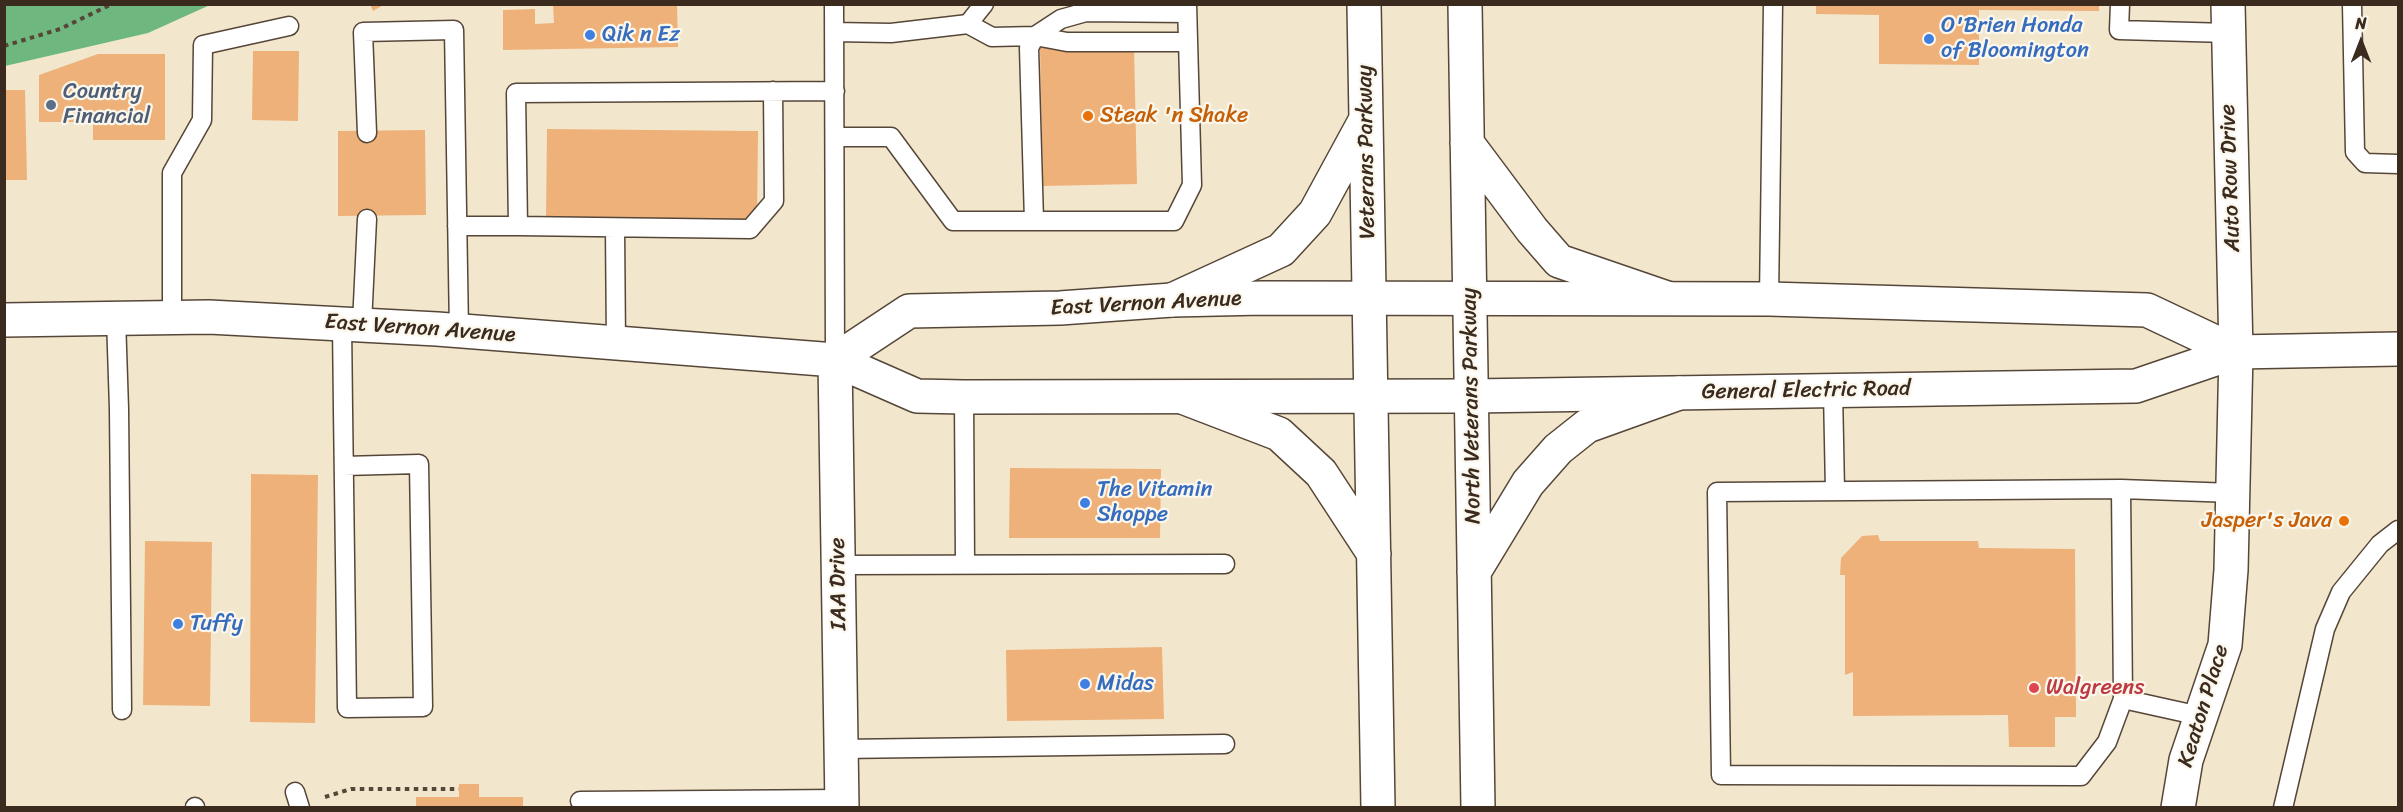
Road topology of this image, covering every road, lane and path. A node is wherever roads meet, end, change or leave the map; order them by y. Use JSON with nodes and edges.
{"nodes":[{"id":1,"x":112,"y":4,"type":"edge"},
{"id":2,"x":834,"y":4,"type":"edge"},
{"id":3,"x":984,"y":4,"type":"edge"},
{"id":4,"x":1364,"y":4,"type":"edge"},
{"id":5,"x":1465,"y":4,"type":"edge"},
{"id":6,"x":1773,"y":4,"type":"edge"},
{"id":7,"x":2120,"y":4,"type":"edge"},
{"id":8,"x":2352,"y":4,"type":"edge"},
{"id":9,"x":1187,"y":9,"type":"edge"},
{"id":10,"x":2228,"y":19,"type":"edge"},
{"id":11,"x":968,"y":24,"type":"junction"},
{"id":12,"x":289,"y":26,"type":"dead end"},
{"id":13,"x":834,"y":32,"type":"junction"},
{"id":14,"x":1035,"y":36,"type":"junction"},
{"id":15,"x":1188,"y":42,"type":"junction"},
{"id":16,"x":4,"y":46,"type":"edge"},
{"id":17,"x":773,"y":91,"type":"junction"},
{"id":18,"x":835,"y":91,"type":"junction"},
{"id":19,"x":1366,"y":120,"type":"junction"},
{"id":20,"x":367,"y":133,"type":"dead end"},
{"id":21,"x":835,"y":137,"type":"junction"},
{"id":22,"x":1467,"y":143,"type":"junction"},
{"id":23,"x":2398,"y":164,"type":"edge"},
{"id":24,"x":367,"y":219,"type":"dead end"},
{"id":25,"x":1034,"y":220,"type":"junction"},
{"id":26,"x":457,"y":226,"type":"junction"},
{"id":27,"x":518,"y":226,"type":"junction"},
{"id":28,"x":615,"y":228,"type":"junction"},
{"id":29,"x":1667,"y":298,"type":"junction"},
{"id":30,"x":1369,"y":299,"type":"junction"},
{"id":31,"x":1472,"y":299,"type":"junction"},
{"id":32,"x":1769,"y":299,"type":"junction"},
{"id":33,"x":1172,"y":300,"type":"junction"},
{"id":34,"x":172,"y":317,"type":"junction"},
{"id":35,"x":116,"y":318,"type":"junction"},
{"id":36,"x":4,"y":320,"type":"edge"},
{"id":37,"x":352,"y":324,"type":"junction"},
{"id":38,"x":459,"y":331,"type":"junction"},
{"id":39,"x":616,"y":345,"type":"junction"},
{"id":40,"x":2398,"y":348,"type":"edge"},
{"id":41,"x":2236,"y":352,"type":"junction"},
{"id":42,"x":835,"y":360,"type":"junction"},
{"id":43,"x":1833,"y":391,"type":"junction"},
{"id":44,"x":1679,"y":393,"type":"junction"},
{"id":45,"x":1371,"y":396,"type":"junction"},
{"id":46,"x":1472,"y":396,"type":"junction"},
{"id":47,"x":964,"y":397,"type":"junction"},
{"id":48,"x":1185,"y":398,"type":"junction"},
{"id":49,"x":344,"y":466,"type":"junction"},
{"id":50,"x":2121,"y":489,"type":"junction"},
{"id":51,"x":1835,"y":491,"type":"junction"},
{"id":52,"x":2233,"y":493,"type":"junction"},
{"id":53,"x":2398,"y":530,"type":"edge"},
{"id":54,"x":1374,"y":554,"type":"junction"},
{"id":55,"x":965,"y":564,"type":"junction"},
{"id":56,"x":1225,"y":564,"type":"dead end"},
{"id":57,"x":839,"y":565,"type":"junction"},
{"id":58,"x":1474,"y":572,"type":"junction"},
{"id":59,"x":2123,"y":699,"type":"junction"},
{"id":60,"x":122,"y":710,"type":"dead end"},
{"id":61,"x":2200,"y":716,"type":"junction"},
{"id":62,"x":1225,"y":744,"type":"dead end"},
{"id":63,"x":842,"y":749,"type":"junction"},
{"id":64,"x":459,"y":789,"type":"dead end"},
{"id":65,"x":580,"y":801,"type":"dead end"},
{"id":66,"x":298,"y":802,"type":"edge"},
{"id":67,"x":842,"y":803,"type":"edge"},
{"id":68,"x":1378,"y":807,"type":"edge"},
{"id":69,"x":1478,"y":807,"type":"edge"},
{"id":70,"x":2178,"y":807,"type":"edge"},
{"id":71,"x":2283,"y":807,"type":"edge"}],
"edges":[{"from":1,"to":16,"type":"path"},
{"from":2,"to":13,"type":"lane"},
{"from":3,"to":11,"type":"lane"},
{"from":4,"to":19,"type":"main road","name":"Veterans Parkway"},
{"from":5,"to":22,"type":"main road","name":"North Veterans Parkway"},
{"from":6,"to":32,"type":"lane"},
{"from":7,"to":10,"type":"lane"},
{"from":8,"to":23,"type":"lane"},
{"from":9,"to":14,"type":"lane"},
{"from":9,"to":15,"type":"lane"},
{"from":10,"to":41,"type":"main road","name":"Auto Row Drive"},
{"from":11,"to":13,"type":"lane"},
{"from":11,"to":14,"type":"lane"},
{"from":12,"to":34,"type":"lane"},
{"from":13,"to":18,"type":"lane"},
{"from":14,"to":15,"type":"lane"},
{"from":14,"to":25,"type":"lane"},
{"from":15,"to":25,"type":"lane"},
{"from":17,"to":18,"type":"lane"},
{"from":17,"to":27,"type":"lane"},
{"from":17,"to":28,"type":"lane"},
{"from":18,"to":21,"type":"lane"},
{"from":19,"to":30,"type":"main road","name":"Veterans Parkway"},
{"from":19,"to":33,"type":"main road"},
{"from":20,"to":26,"type":"lane"},
{"from":21,"to":25,"type":"lane"},
{"from":21,"to":42,"type":"lane"},
{"from":22,"to":29,"type":"main road"},
{"from":22,"to":31,"type":"main road","name":"North Veterans Parkway"},
{"from":24,"to":37,"type":"lane"},
{"from":26,"to":27,"type":"lane"},
{"from":26,"to":38,"type":"lane"},
{"from":27,"to":28,"type":"lane"},
{"from":28,"to":39,"type":"lane"},
{"from":29,"to":31,"type":"main road","name":"General Electric Road"},
{"from":29,"to":32,"type":"main road","name":"General Electric Road"},
{"from":30,"to":31,"type":"main road","name":"East Vernon Avenue"},
{"from":30,"to":33,"type":"main road","name":"East Vernon Avenue"},
{"from":30,"to":45,"type":"main road"},
{"from":31,"to":46,"type":"main road","name":"North Veterans Parkway"},
{"from":32,"to":41,"type":"main road","name":"General Electric Road"},
{"from":33,"to":42,"type":"main road","name":"East Vernon Avenue"},
{"from":34,"to":35,"type":"main road","name":"East Vernon Avenue"},
{"from":34,"to":37,"type":"main road","name":"East Vernon Avenue"},
{"from":35,"to":36,"type":"main road","name":"East Vernon Avenue"},
{"from":35,"to":60,"type":"lane"},
{"from":37,"to":38,"type":"main road","name":"East Vernon Avenue"},
{"from":37,"to":49,"type":"lane"},
{"from":38,"to":39,"type":"main road","name":"East Vernon Avenue"},
{"from":39,"to":42,"type":"main road","name":"East Vernon Avenue"},
{"from":40,"to":41,"type":"main road","name":"General Electric Road"},
{"from":41,"to":43,"type":"main road","name":"General Electric Road"},
{"from":41,"to":52,"type":"main road","name":"Keaton Place"},
{"from":42,"to":47,"type":"main road","name":"East Vernon Avenue"},
{"from":42,"to":57,"type":"main road","name":"IAA Drive"},
{"from":43,"to":44,"type":"main road","name":"General Electric Road"},
{"from":43,"to":51,"type":"lane"},
{"from":44,"to":46,"type":"main road","name":"General Electric Road"},
{"from":44,"to":58,"type":"main road"},
{"from":45,"to":46,"type":"main road","name":"General Electric Road"},
{"from":45,"to":48,"type":"main road","name":"East Vernon Avenue"},
{"from":45,"to":54,"type":"main road"},
{"from":46,"to":58,"type":"main road","name":"North Veterans Parkway"},
{"from":47,"to":48,"type":"main road","name":"East Vernon Avenue"},
{"from":47,"to":55,"type":"lane"},
{"from":48,"to":54,"type":"main road"},
{"from":49,"to":49,"type":"lane"},
{"from":50,"to":51,"type":"lane"},
{"from":50,"to":52,"type":"lane"},
{"from":50,"to":59,"type":"lane"},
{"from":51,"to":59,"type":"lane"},
{"from":52,"to":61,"type":"main road","name":"Keaton Place"},
{"from":53,"to":71,"type":"lane"},
{"from":54,"to":68,"type":"main road"},
{"from":55,"to":56,"type":"lane"},
{"from":55,"to":57,"type":"lane"},
{"from":57,"to":63,"type":"main road","name":"IAA Drive"},
{"from":58,"to":69,"type":"main road","name":"North Veterans Parkway"},
{"from":59,"to":61,"type":"lane"},
{"from":61,"to":70,"type":"main road","name":"Keaton Place"},
{"from":62,"to":63,"type":"lane"},
{"from":63,"to":67,"type":"main road","name":"IAA Drive"},
{"from":64,"to":66,"type":"path"},
{"from":65,"to":67,"type":"lane"}]}
